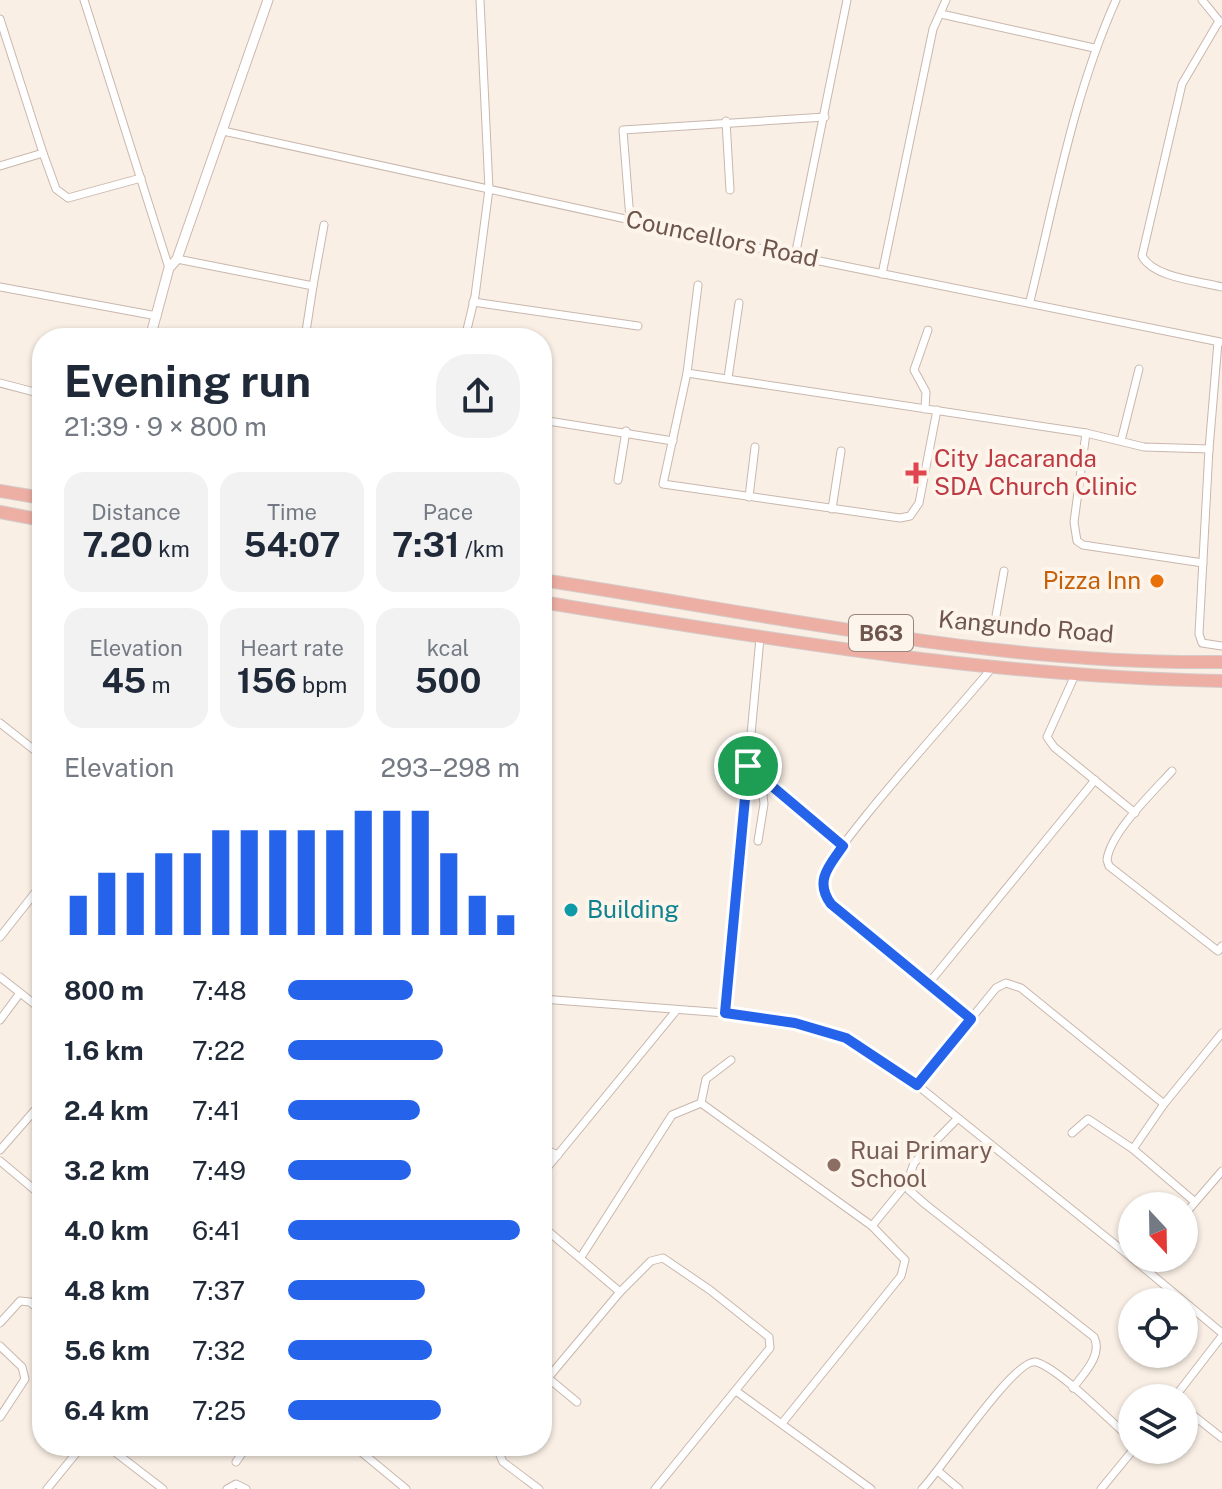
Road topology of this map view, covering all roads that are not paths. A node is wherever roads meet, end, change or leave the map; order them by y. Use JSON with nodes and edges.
{"nodes":[{"id":1,"x":84,"y":0,"type":"edge"},
{"id":2,"x":268,"y":0,"type":"edge"},
{"id":3,"x":480,"y":0,"type":"edge"},
{"id":4,"x":847,"y":0,"type":"edge"},
{"id":5,"x":946,"y":0,"type":"edge"},
{"id":6,"x":1116,"y":0,"type":"edge"},
{"id":7,"x":1202,"y":0,"type":"edge"},
{"id":8,"x":941,"y":14,"type":"junction"},
{"id":9,"x":0,"y":19,"type":"edge"},
{"id":10,"x":1220,"y":22,"type":"edge"},
{"id":11,"x":1094,"y":48,"type":"junction"},
{"id":12,"x":825,"y":117,"type":"junction"},
{"id":13,"x":726,"y":121,"type":"junction"},
{"id":14,"x":223,"y":131,"type":"junction"},
{"id":15,"x":43,"y":153,"type":"junction"},
{"id":16,"x":0,"y":166,"type":"edge"},
{"id":17,"x":141,"y":178,"type":"junction"},
{"id":18,"x":489,"y":189,"type":"junction"},
{"id":19,"x":730,"y":190,"type":"dead end"},
{"id":20,"x":630,"y":219,"type":"junction"},
{"id":21,"x":324,"y":225,"type":"dead end"},
{"id":22,"x":795,"y":256,"type":"junction"},
{"id":23,"x":177,"y":259,"type":"junction"},
{"id":24,"x":169,"y":268,"type":"junction"},
{"id":25,"x":882,"y":274,"type":"junction"},
{"id":26,"x":698,"y":285,"type":"dead end"},
{"id":27,"x":313,"y":286,"type":"junction"},
{"id":28,"x":0,"y":287,"type":"edge"},
{"id":29,"x":1222,"y":287,"type":"edge"},
{"id":30,"x":1030,"y":301,"type":"junction"},
{"id":31,"x":473,"y":302,"type":"junction"},
{"id":32,"x":739,"y":303,"type":"dead end"},
{"id":33,"x":157,"y":316,"type":"junction"},
{"id":34,"x":638,"y":326,"type":"dead end"},
{"id":35,"x":153,"y":328,"type":"edge"},
{"id":36,"x":307,"y":328,"type":"edge"},
{"id":37,"x":467,"y":328,"type":"edge"},
{"id":38,"x":928,"y":330,"type":"dead end"},
{"id":39,"x":1220,"y":342,"type":"edge"},
{"id":40,"x":1139,"y":369,"type":"dead end"},
{"id":41,"x":687,"y":373,"type":"junction"},
{"id":42,"x":728,"y":378,"type":"junction"},
{"id":43,"x":0,"y":383,"type":"edge"},
{"id":44,"x":32,"y":391,"type":"edge"},
{"id":45,"x":925,"y":409,"type":"junction"},
{"id":46,"x":937,"y":410,"type":"junction"},
{"id":47,"x":552,"y":421,"type":"edge"},
{"id":48,"x":626,"y":431,"type":"junction"},
{"id":49,"x":1086,"y":433,"type":"junction"},
{"id":50,"x":673,"y":441,"type":"junction"},
{"id":51,"x":1121,"y":441,"type":"junction"},
{"id":52,"x":755,"y":447,"type":"dead end"},
{"id":53,"x":1209,"y":449,"type":"junction"},
{"id":54,"x":841,"y":451,"type":"dead end"},
{"id":55,"x":618,"y":480,"type":"dead end"},
{"id":56,"x":0,"y":491,"type":"edge"},
{"id":57,"x":32,"y":496,"type":"edge"},
{"id":58,"x":749,"y":497,"type":"junction"},
{"id":59,"x":832,"y":509,"type":"junction"},
{"id":60,"x":0,"y":512,"type":"edge"},
{"id":61,"x":32,"y":518,"type":"edge"},
{"id":62,"x":1203,"y":563,"type":"junction"},
{"id":63,"x":1004,"y":571,"type":"dead end"},
{"id":64,"x":552,"y":582,"type":"edge"},
{"id":65,"x":552,"y":604,"type":"edge"},
{"id":66,"x":994,"y":627,"type":"dead end"},
{"id":67,"x":760,"y":638,"type":"junction"},
{"id":68,"x":1222,"y":646,"type":"edge"},
{"id":69,"x":1184,"y":662,"type":"junction"},
{"id":70,"x":1222,"y":662,"type":"edge"},
{"id":71,"x":991,"y":669,"type":"junction"},
{"id":72,"x":1075,"y":675,"type":"junction"},
{"id":73,"x":1183,"y":680,"type":"junction"},
{"id":74,"x":1222,"y":681,"type":"edge"},
{"id":75,"x":0,"y":723,"type":"edge"},
{"id":76,"x":32,"y":748,"type":"edge"},
{"id":77,"x":748,"y":766,"type":"junction"},
{"id":78,"x":1172,"y":771,"type":"dead end"},
{"id":79,"x":761,"y":777,"type":"junction"},
{"id":80,"x":1095,"y":780,"type":"junction"},
{"id":81,"x":1135,"y":813,"type":"junction"},
{"id":82,"x":758,"y":841,"type":"dead end"},
{"id":83,"x":843,"y":846,"type":"junction"},
{"id":84,"x":32,"y":897,"type":"edge"},
{"id":85,"x":0,"y":937,"type":"edge"},
{"id":86,"x":1221,"y":951,"type":"edge"},
{"id":87,"x":0,"y":977,"type":"edge"},
{"id":88,"x":929,"y":983,"type":"junction"},
{"id":89,"x":20,"y":993,"type":"junction"},
{"id":90,"x":552,"y":1000,"type":"edge"},
{"id":91,"x":32,"y":1002,"type":"edge"},
{"id":92,"x":675,"y":1012,"type":"junction"},
{"id":93,"x":725,"y":1013,"type":"junction"},
{"id":94,"x":971,"y":1019,"type":"junction"},
{"id":95,"x":0,"y":1020,"type":"edge"},
{"id":96,"x":1222,"y":1033,"type":"edge"},
{"id":97,"x":731,"y":1060,"type":"dead end"},
{"id":98,"x":917,"y":1085,"type":"junction"},
{"id":99,"x":701,"y":1103,"type":"junction"},
{"id":100,"x":1164,"y":1104,"type":"junction"},
{"id":101,"x":32,"y":1113,"type":"edge"},
{"id":102,"x":957,"y":1119,"type":"junction"},
{"id":103,"x":1072,"y":1133,"type":"dead end"},
{"id":104,"x":1133,"y":1149,"type":"junction"},
{"id":105,"x":0,"y":1150,"type":"edge"},
{"id":106,"x":552,"y":1152,"type":"edge"},
{"id":107,"x":558,"y":1155,"type":"junction"},
{"id":108,"x":0,"y":1161,"type":"edge"},
{"id":109,"x":552,"y":1162,"type":"edge"},
{"id":110,"x":1222,"y":1171,"type":"edge"},
{"id":111,"x":907,"y":1183,"type":"junction"},
{"id":112,"x":32,"y":1188,"type":"edge"},
{"id":113,"x":1183,"y":1192,"type":"edge"},
{"id":114,"x":1198,"y":1199,"type":"edge"},
{"id":115,"x":872,"y":1226,"type":"junction"},
{"id":116,"x":552,"y":1234,"type":"edge"},
{"id":117,"x":1118,"y":1247,"type":"edge"},
{"id":118,"x":581,"y":1257,"type":"junction"},
{"id":119,"x":1156,"y":1272,"type":"edge"},
{"id":120,"x":620,"y":1292,"type":"junction"},
{"id":121,"x":32,"y":1304,"type":"edge"},
{"id":122,"x":0,"y":1323,"type":"edge"},
{"id":123,"x":1222,"y":1334,"type":"edge"},
{"id":124,"x":0,"y":1346,"type":"edge"},
{"id":125,"x":552,"y":1374,"type":"edge"},
{"id":126,"x":1184,"y":1384,"type":"edge"},
{"id":127,"x":552,"y":1386,"type":"edge"},
{"id":128,"x":1073,"y":1388,"type":"junction"},
{"id":129,"x":736,"y":1391,"type":"junction"},
{"id":130,"x":577,"y":1402,"type":"dead end"},
{"id":131,"x":0,"y":1417,"type":"edge"},
{"id":132,"x":1198,"y":1419,"type":"edge"},
{"id":133,"x":783,"y":1422,"type":"junction"},
{"id":134,"x":1118,"y":1428,"type":"edge"},
{"id":135,"x":1222,"y":1438,"type":"edge"},
{"id":136,"x":74,"y":1456,"type":"edge"},
{"id":137,"x":120,"y":1456,"type":"edge"},
{"id":138,"x":240,"y":1456,"type":"edge"},
{"id":139,"x":366,"y":1456,"type":"edge"},
{"id":140,"x":499,"y":1456,"type":"edge"},
{"id":141,"x":236,"y":1462,"type":"dead end"},
{"id":142,"x":1122,"y":1464,"type":"edge"},
{"id":143,"x":939,"y":1472,"type":"junction"},
{"id":144,"x":47,"y":1489,"type":"edge"},
{"id":145,"x":163,"y":1489,"type":"edge"},
{"id":146,"x":227,"y":1489,"type":"edge"},
{"id":147,"x":246,"y":1489,"type":"edge"},
{"id":148,"x":406,"y":1489,"type":"edge"},
{"id":149,"x":539,"y":1489,"type":"edge"},
{"id":150,"x":655,"y":1489,"type":"edge"},
{"id":151,"x":871,"y":1489,"type":"edge"},
{"id":152,"x":922,"y":1489,"type":"edge"},
{"id":153,"x":959,"y":1489,"type":"edge"},
{"id":154,"x":1101,"y":1489,"type":"edge"}],
"edges":[{"from":1,"to":17,"type":"street"},
{"from":2,"to":14,"type":"street"},
{"from":3,"to":18,"type":"street"},
{"from":4,"to":12,"type":"street"},
{"from":5,"to":8,"type":"street"},
{"from":6,"to":11,"type":"street"},
{"from":7,"to":10,"type":"street"},
{"from":8,"to":11,"type":"street"},
{"from":8,"to":25,"type":"street"},
{"from":9,"to":15,"type":"street"},
{"from":10,"to":29,"type":"street"},
{"from":11,"to":30,"type":"street"},
{"from":12,"to":13,"type":"street"},
{"from":12,"to":22,"type":"street"},
{"from":13,"to":19,"type":"street"},
{"from":13,"to":20,"type":"street"},
{"from":14,"to":18,"type":"street","name":"Councellors Road"},
{"from":14,"to":23,"type":"street"},
{"from":15,"to":16,"type":"street"},
{"from":15,"to":17,"type":"street"},
{"from":17,"to":24,"type":"street"},
{"from":18,"to":20,"type":"street","name":"Councellors Road"},
{"from":18,"to":31,"type":"street"},
{"from":20,"to":22,"type":"street","name":"Councellors Road"},
{"from":21,"to":27,"type":"street"},
{"from":22,"to":25,"type":"street","name":"Councellors Road"},
{"from":23,"to":24,"type":"street"},
{"from":23,"to":27,"type":"street"},
{"from":24,"to":33,"type":"street"},
{"from":25,"to":30,"type":"street","name":"Councellors Road"},
{"from":26,"to":41,"type":"street"},
{"from":27,"to":36,"type":"street"},
{"from":28,"to":33,"type":"street"},
{"from":30,"to":39,"type":"street","name":"Councellors Road"},
{"from":31,"to":34,"type":"street"},
{"from":31,"to":37,"type":"street"},
{"from":32,"to":42,"type":"street"},
{"from":33,"to":35,"type":"street"},
{"from":38,"to":45,"type":"street"},
{"from":39,"to":53,"type":"street"},
{"from":40,"to":51,"type":"street"},
{"from":41,"to":42,"type":"street"},
{"from":41,"to":50,"type":"street"},
{"from":42,"to":45,"type":"street"},
{"from":43,"to":44,"type":"street"},
{"from":45,"to":46,"type":"street"},
{"from":46,"to":49,"type":"street"},
{"from":46,"to":59,"type":"street"},
{"from":47,"to":48,"type":"street"},
{"from":48,"to":50,"type":"street"},
{"from":48,"to":55,"type":"street"},
{"from":49,"to":51,"type":"street"},
{"from":49,"to":62,"type":"street"},
{"from":50,"to":58,"type":"street"},
{"from":51,"to":53,"type":"street"},
{"from":52,"to":58,"type":"street"},
{"from":53,"to":62,"type":"street"},
{"from":54,"to":59,"type":"street"},
{"from":56,"to":57,"type":"highway"},
{"from":58,"to":59,"type":"street"},
{"from":60,"to":61,"type":"highway"},
{"from":62,"to":68,"type":"street"},
{"from":63,"to":66,"type":"street"},
{"from":64,"to":69,"type":"highway","name":"Kangundo Road","number":"B63"},
{"from":65,"to":67,"type":"highway","name":"Kangundo Road","number":"B63"},
{"from":67,"to":71,"type":"highway","name":"Kangundo Road","number":"B63"},
{"from":67,"to":77,"type":"street"},
{"from":69,"to":70,"type":"highway","name":"Kangundo Road","number":"B63"},
{"from":69,"to":73,"type":"highway"},
{"from":71,"to":72,"type":"highway","name":"Kangundo Road","number":"B63"},
{"from":71,"to":83,"type":"street"},
{"from":72,"to":73,"type":"highway","name":"Kangundo Road","number":"B63"},
{"from":72,"to":80,"type":"street"},
{"from":73,"to":74,"type":"highway","name":"Kangundo Road","number":"B63"},
{"from":75,"to":76,"type":"street"},
{"from":77,"to":79,"type":"street"},
{"from":77,"to":93,"type":"street"},
{"from":78,"to":81,"type":"street"},
{"from":79,"to":82,"type":"street"},
{"from":79,"to":83,"type":"street"},
{"from":80,"to":81,"type":"street"},
{"from":80,"to":88,"type":"street"},
{"from":81,"to":86,"type":"street"},
{"from":83,"to":88,"type":"street"},
{"from":84,"to":85,"type":"street"},
{"from":87,"to":89,"type":"street"},
{"from":88,"to":94,"type":"street"},
{"from":89,"to":91,"type":"street"},
{"from":89,"to":95,"type":"street"},
{"from":90,"to":92,"type":"street"},
{"from":92,"to":93,"type":"street"},
{"from":92,"to":107,"type":"street"},
{"from":93,"to":98,"type":"street"},
{"from":94,"to":98,"type":"street"},
{"from":94,"to":100,"type":"street"},
{"from":96,"to":100,"type":"street"},
{"from":97,"to":99,"type":"street"},
{"from":98,"to":102,"type":"street"},
{"from":99,"to":115,"type":"street"},
{"from":99,"to":118,"type":"street"},
{"from":100,"to":104,"type":"street"},
{"from":101,"to":105,"type":"street"},
{"from":102,"to":111,"type":"street"},
{"from":102,"to":117,"type":"street"},
{"from":103,"to":104,"type":"street"},
{"from":104,"to":113,"type":"street"},
{"from":106,"to":107,"type":"street"},
{"from":107,"to":109,"type":"street"},
{"from":108,"to":112,"type":"street"},
{"from":110,"to":114,"type":"street"},
{"from":111,"to":115,"type":"street"},
{"from":111,"to":128,"type":"street"},
{"from":115,"to":133,"type":"street"},
{"from":116,"to":118,"type":"street"},
{"from":118,"to":120,"type":"street"},
{"from":119,"to":123,"type":"street"},
{"from":120,"to":125,"type":"street"},
{"from":120,"to":129,"type":"street"},
{"from":121,"to":122,"type":"street"},
{"from":123,"to":126,"type":"street"},
{"from":124,"to":131,"type":"street"},
{"from":127,"to":130,"type":"street"},
{"from":128,"to":134,"type":"street"},
{"from":128,"to":143,"type":"street"},
{"from":129,"to":133,"type":"street"},
{"from":129,"to":150,"type":"street"},
{"from":132,"to":135,"type":"street"},
{"from":133,"to":151,"type":"street"},
{"from":136,"to":144,"type":"street"},
{"from":137,"to":145,"type":"street"},
{"from":138,"to":141,"type":"street"},
{"from":139,"to":148,"type":"street"},
{"from":140,"to":149,"type":"street"},
{"from":142,"to":154,"type":"street"},
{"from":143,"to":152,"type":"street"},
{"from":143,"to":153,"type":"street"},
{"from":146,"to":147,"type":"street"}]}
